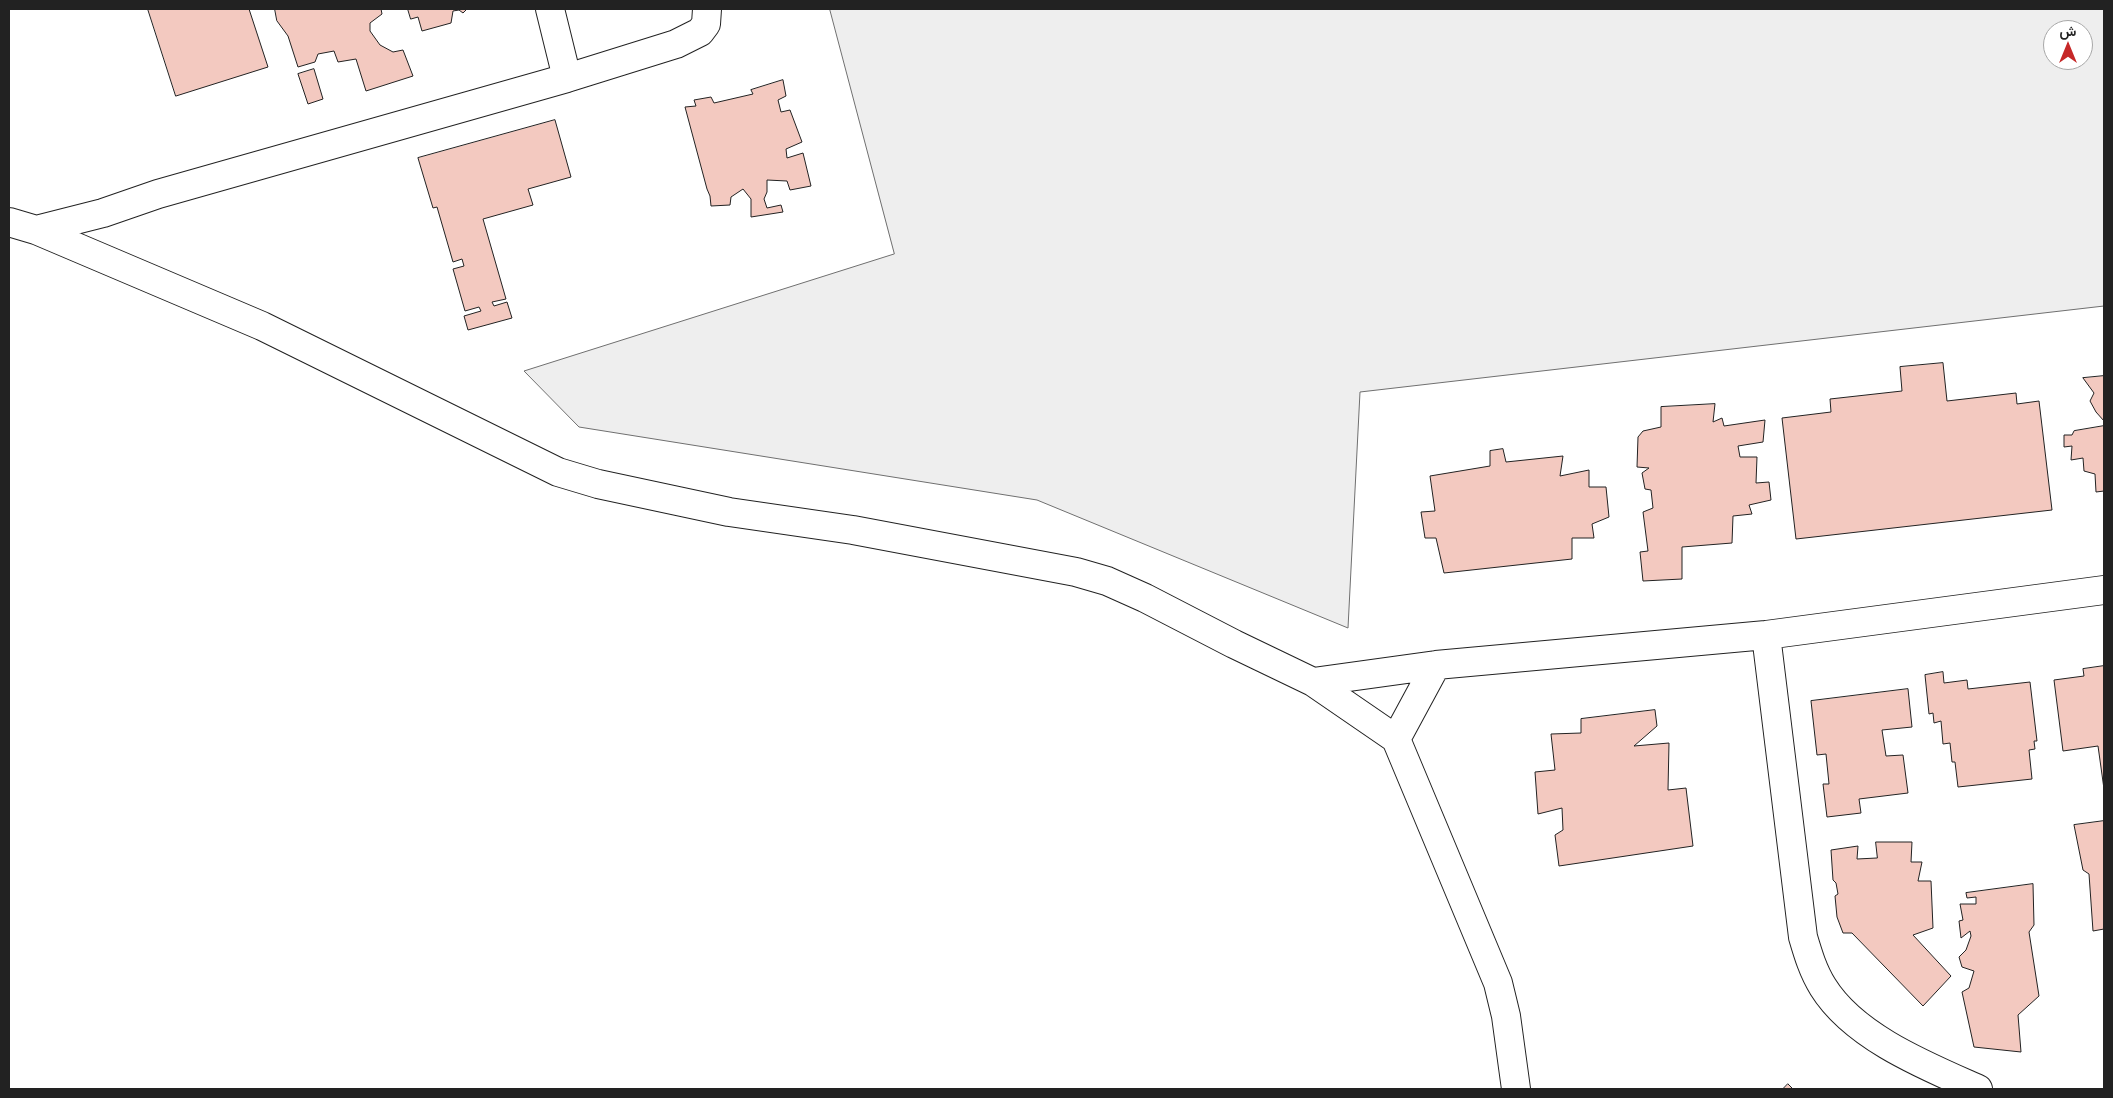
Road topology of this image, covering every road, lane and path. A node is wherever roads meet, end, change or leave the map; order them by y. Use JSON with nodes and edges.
{"nodes":[{"id":1,"x":550,"y":9,"type":"edge"},
{"id":2,"x":707,"y":9,"type":"edge"},
{"id":3,"x":567,"y":78,"type":"junction"},
{"id":4,"x":9,"y":222,"type":"edge"},
{"id":5,"x":36,"y":230,"type":"junction"},
{"id":6,"x":2104,"y":590,"type":"edge"},
{"id":7,"x":1766,"y":635,"type":"junction"},
{"id":8,"x":1436,"y":665,"type":"junction"},
{"id":9,"x":1313,"y":682,"type":"junction"},
{"id":10,"x":1396,"y":739,"type":"junction"},
{"id":11,"x":1516,"y":1089,"type":"edge"},
{"id":12,"x":1978,"y":1089,"type":"edge"}],
"edges":[{"from":1,"to":3,"type":"street"},
{"from":2,"to":3,"type":"street"},
{"from":3,"to":5,"type":"street"},
{"from":4,"to":5,"type":"street"},
{"from":5,"to":9,"type":"street"},
{"from":6,"to":7,"type":"street"},
{"from":7,"to":8,"type":"street"},
{"from":7,"to":12,"type":"street"},
{"from":8,"to":9,"type":"street"},
{"from":8,"to":10,"type":"street"},
{"from":9,"to":10,"type":"street"},
{"from":10,"to":11,"type":"street"}]}
